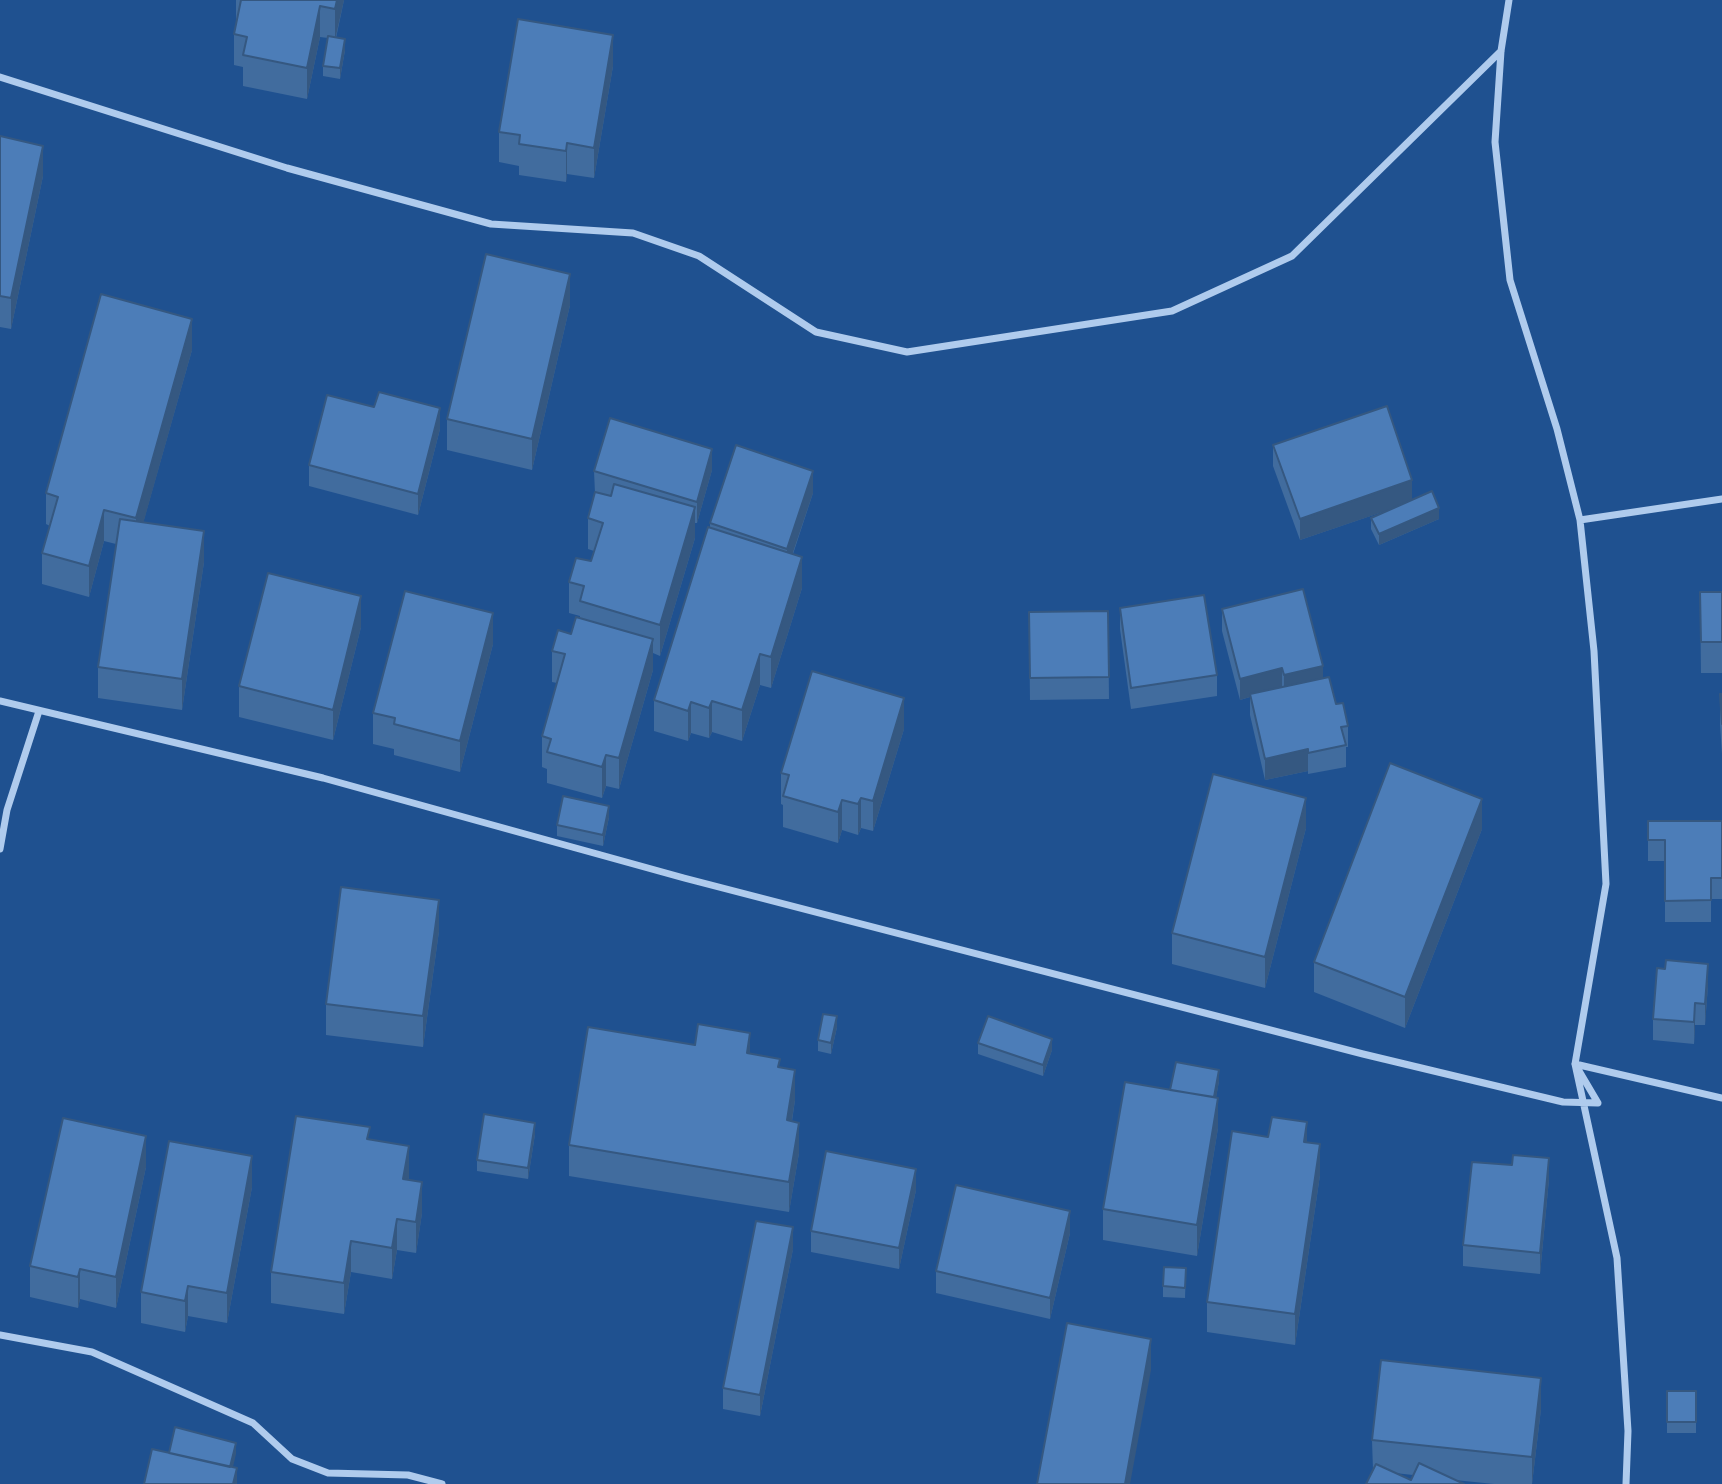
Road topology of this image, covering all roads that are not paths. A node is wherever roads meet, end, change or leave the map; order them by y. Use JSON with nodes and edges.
{"nodes":[{"id":1,"x":1509,"y":0,"type":"edge"},
{"id":2,"x":1501,"y":51,"type":"junction"},
{"id":3,"x":0,"y":77,"type":"edge"},
{"id":4,"x":1722,"y":499,"type":"edge"},
{"id":5,"x":1580,"y":520,"type":"junction"},
{"id":6,"x":0,"y":701,"type":"edge"},
{"id":7,"x":38,"y":711,"type":"junction"},
{"id":8,"x":0,"y":849,"type":"edge"},
{"id":9,"x":1574,"y":1064,"type":"junction"},
{"id":10,"x":1722,"y":1098,"type":"edge"},
{"id":11,"x":0,"y":1335,"type":"edge"},
{"id":12,"x":442,"y":1484,"type":"edge"},
{"id":13,"x":1626,"y":1484,"type":"edge"}],
"edges":[{"from":1,"to":2,"type":"street"},
{"from":2,"to":3,"type":"street"},
{"from":2,"to":5,"type":"street"},
{"from":4,"to":5,"type":"street"},
{"from":5,"to":9,"type":"street"},
{"from":6,"to":7,"type":"street"},
{"from":7,"to":8,"type":"street"},
{"from":7,"to":9,"type":"street"},
{"from":9,"to":10,"type":"street"},
{"from":9,"to":13,"type":"street"},
{"from":11,"to":12,"type":"street"}]}
